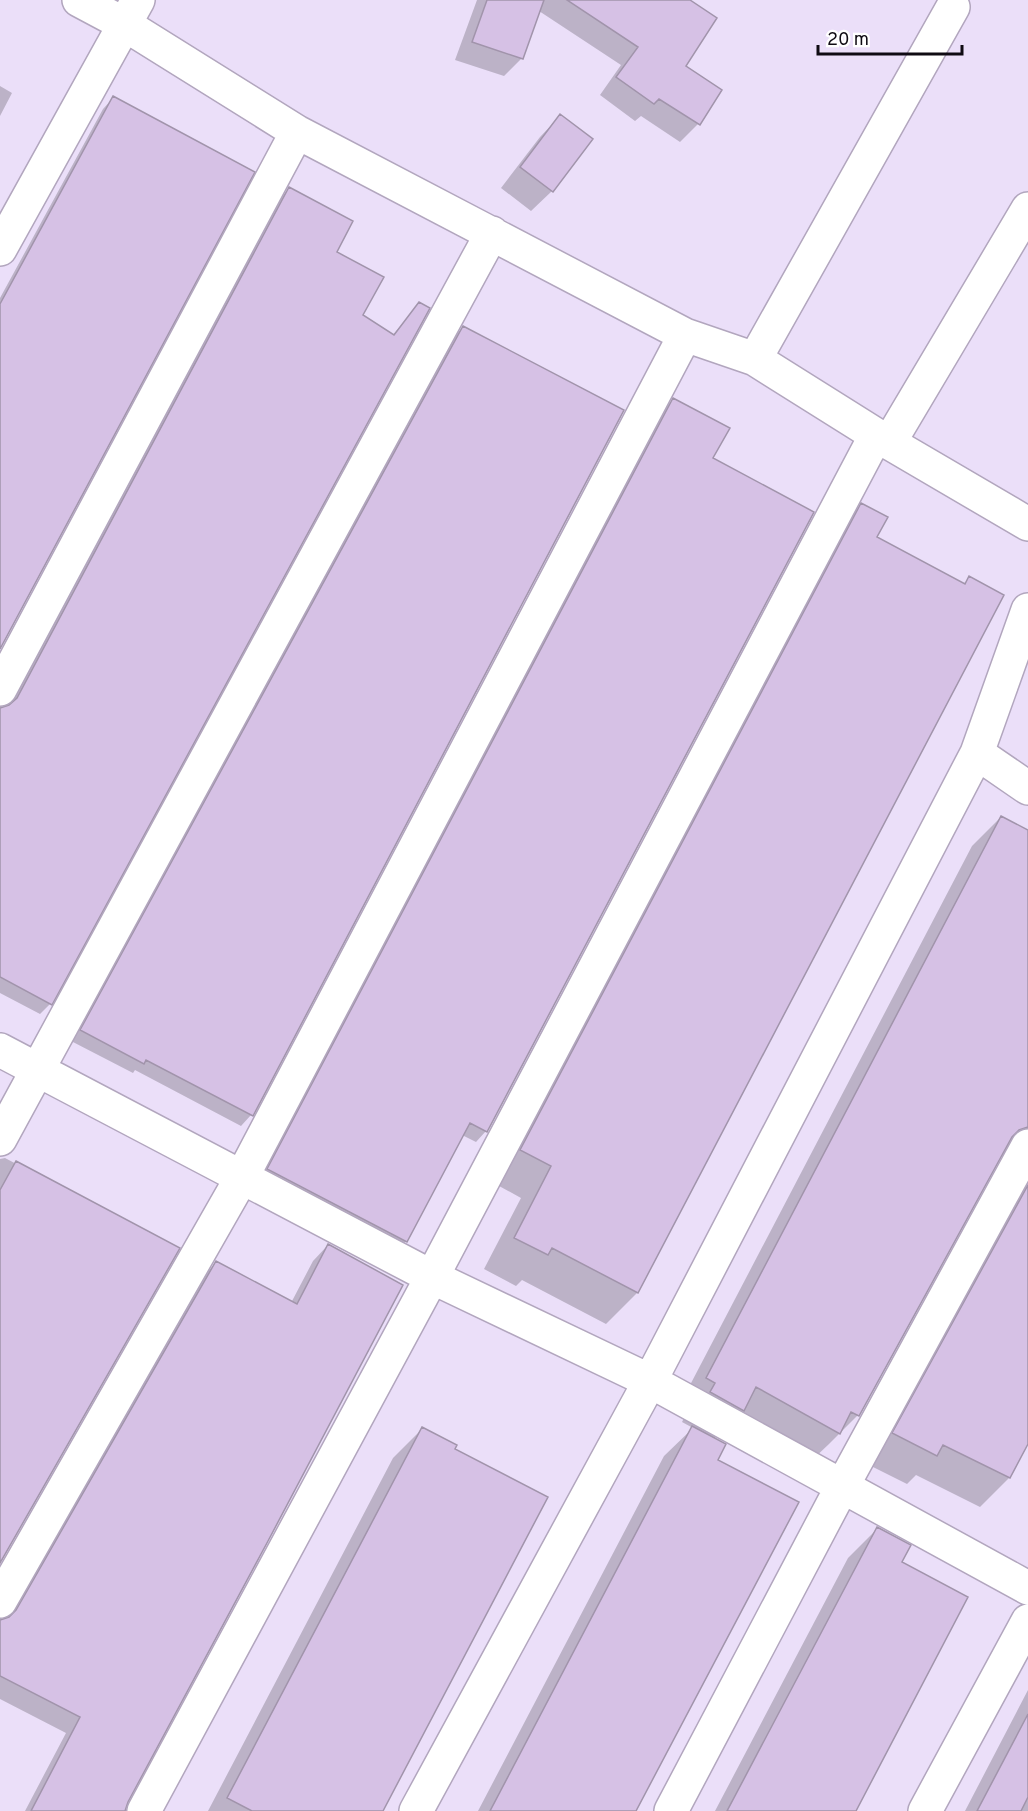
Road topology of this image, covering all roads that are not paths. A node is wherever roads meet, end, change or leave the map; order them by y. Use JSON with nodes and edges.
{"nodes":[{"id":1,"x":79,"y":0,"type":"edge"},
{"id":2,"x":953,"y":7,"type":"dead end"},
{"id":3,"x":131,"y":12,"type":"edge"},
{"id":4,"x":297,"y":132,"type":"junction"},
{"id":5,"x":1028,"y":209,"type":"edge"},
{"id":6,"x":492,"y":233,"type":"junction"},
{"id":7,"x":0,"y":249,"type":"edge"},
{"id":8,"x":685,"y":335,"type":"junction"},
{"id":9,"x":755,"y":359,"type":"junction"},
{"id":10,"x":883,"y":439,"type":"junction"},
{"id":11,"x":1028,"y":524,"type":"edge"},
{"id":12,"x":1028,"y":610,"type":"edge"},
{"id":13,"x":0,"y":689,"type":"edge"},
{"id":14,"x":976,"y":753,"type":"junction"},
{"id":15,"x":1028,"y":788,"type":"edge"},
{"id":16,"x":0,"y":1050,"type":"edge"},
{"id":17,"x":37,"y":1070,"type":"junction"},
{"id":18,"x":0,"y":1138,"type":"edge"},
{"id":19,"x":1028,"y":1146,"type":"edge"},
{"id":20,"x":242,"y":1177,"type":"junction"},
{"id":21,"x":432,"y":1277,"type":"junction"},
{"id":22,"x":650,"y":1381,"type":"junction"},
{"id":23,"x":843,"y":1485,"type":"junction"},
{"id":24,"x":1028,"y":1588,"type":"edge"},
{"id":25,"x":0,"y":1601,"type":"edge"},
{"id":26,"x":1028,"y":1620,"type":"edge"},
{"id":27,"x":144,"y":1811,"type":"edge"},
{"id":28,"x":416,"y":1811,"type":"edge"},
{"id":29,"x":671,"y":1811,"type":"edge"},
{"id":30,"x":925,"y":1811,"type":"edge"}],
"edges":[{"from":1,"to":3,"type":"street"},
{"from":2,"to":9,"type":"street"},
{"from":3,"to":4,"type":"street"},
{"from":3,"to":7,"type":"street"},
{"from":4,"to":6,"type":"street"},
{"from":4,"to":13,"type":"street"},
{"from":5,"to":10,"type":"street"},
{"from":6,"to":8,"type":"street"},
{"from":6,"to":17,"type":"street"},
{"from":8,"to":9,"type":"street"},
{"from":8,"to":20,"type":"street"},
{"from":9,"to":10,"type":"street"},
{"from":10,"to":11,"type":"street"},
{"from":10,"to":21,"type":"street"},
{"from":12,"to":14,"type":"street"},
{"from":14,"to":15,"type":"street"},
{"from":14,"to":22,"type":"street"},
{"from":16,"to":17,"type":"street"},
{"from":17,"to":18,"type":"street"},
{"from":17,"to":20,"type":"street"},
{"from":19,"to":23,"type":"street"},
{"from":20,"to":21,"type":"street"},
{"from":20,"to":25,"type":"street"},
{"from":21,"to":22,"type":"street"},
{"from":21,"to":27,"type":"street"},
{"from":22,"to":23,"type":"street"},
{"from":22,"to":28,"type":"street"},
{"from":23,"to":24,"type":"street"},
{"from":23,"to":29,"type":"street"},
{"from":26,"to":30,"type":"street"}]}
